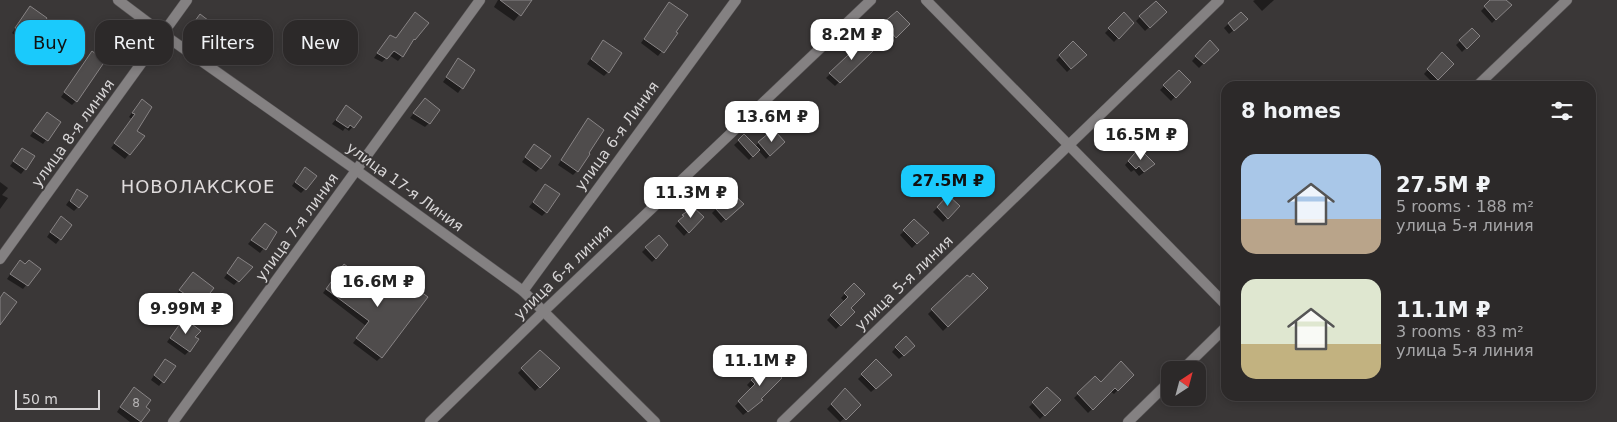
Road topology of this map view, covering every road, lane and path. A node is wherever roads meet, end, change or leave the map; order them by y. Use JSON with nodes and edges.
{"nodes":[{"id":1,"x":118,"y":0,"type":"edge"},
{"id":2,"x":187,"y":0,"type":"edge"},
{"id":3,"x":480,"y":0,"type":"edge"},
{"id":4,"x":736,"y":0,"type":"edge"},
{"id":5,"x":871,"y":0,"type":"edge"},
{"id":6,"x":926,"y":0,"type":"edge"},
{"id":7,"x":1219,"y":0,"type":"edge"},
{"id":8,"x":1567,"y":0,"type":"edge"},
{"id":9,"x":144,"y":20,"type":"edge"},
{"id":10,"x":173,"y":20,"type":"edge"},
{"id":11,"x":173,"y":41,"type":"edge"},
{"id":12,"x":141,"y":65,"type":"edge"},
{"id":13,"x":1482,"y":81,"type":"edge"},
{"id":14,"x":1069,"y":144,"type":"junction"},
{"id":15,"x":356,"y":170,"type":"junction"},
{"id":16,"x":0,"y":259,"type":"edge"},
{"id":17,"x":523,"y":291,"type":"junction"},
{"id":18,"x":1221,"y":300,"type":"edge"},
{"id":19,"x":544,"y":311,"type":"junction"},
{"id":20,"x":1221,"y":332,"type":"edge"},
{"id":21,"x":1191,"y":361,"type":"edge"},
{"id":22,"x":1161,"y":391,"type":"edge"},
{"id":23,"x":172,"y":422,"type":"edge"},
{"id":24,"x":430,"y":422,"type":"edge"},
{"id":25,"x":655,"y":422,"type":"edge"},
{"id":26,"x":782,"y":422,"type":"edge"},
{"id":27,"x":1128,"y":422,"type":"edge"}],
"edges":[{"from":1,"to":9,"type":"street","name":"улица 17-я Линия"},
{"from":2,"to":10,"type":"street","name":"улица 8-я линия"},
{"from":3,"to":15,"type":"street","name":"улица 7-я линия"},
{"from":4,"to":17,"type":"street","name":"улица 6-я Линия"},
{"from":5,"to":19,"type":"street","name":"улица 6-я линия"},
{"from":6,"to":14,"type":"street"},
{"from":7,"to":14,"type":"street","name":"улица 5-я линия"},
{"from":8,"to":13,"type":"street"},
{"from":11,"to":15,"type":"street","name":"улица 17-я Линия"},
{"from":12,"to":16,"type":"street","name":"улица 8-я линия"},
{"from":14,"to":18,"type":"street"},
{"from":14,"to":26,"type":"street","name":"улица 5-я линия"},
{"from":15,"to":17,"type":"street","name":"улица 17-я Линия"},
{"from":15,"to":23,"type":"street","name":"улица 7-я линия"},
{"from":17,"to":19,"type":"street","name":"улица 17-я Линия"},
{"from":19,"to":24,"type":"street","name":"улица 6-я линия"},
{"from":19,"to":25,"type":"street","name":"улица 17-я Линия"},
{"from":20,"to":21,"type":"street"},
{"from":22,"to":27,"type":"street"}]}
